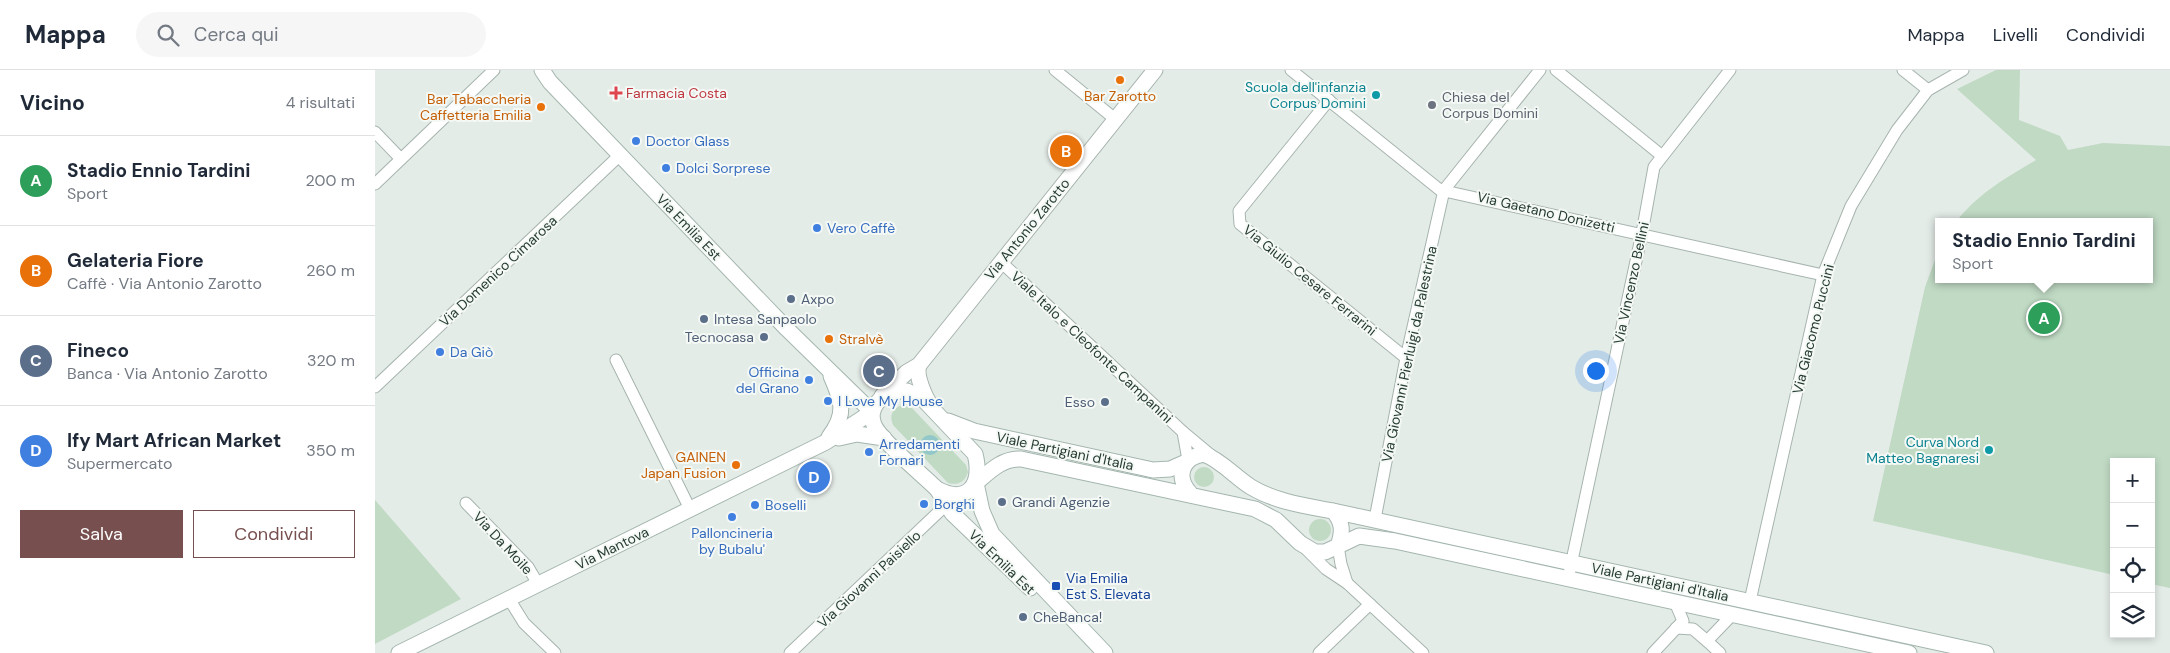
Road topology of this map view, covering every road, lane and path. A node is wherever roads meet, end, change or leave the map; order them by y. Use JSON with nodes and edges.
{"nodes":[{"id":1,"x":494,"y":70,"type":"edge"},
{"id":2,"x":531,"y":70,"type":"edge"},
{"id":3,"x":1055,"y":70,"type":"edge"},
{"id":4,"x":1155,"y":70,"type":"edge"},
{"id":5,"x":1291,"y":70,"type":"edge"},
{"id":6,"x":1541,"y":70,"type":"edge"},
{"id":7,"x":1556,"y":70,"type":"edge"},
{"id":8,"x":1730,"y":70,"type":"edge"},
{"id":9,"x":1903,"y":70,"type":"edge"},
{"id":10,"x":1963,"y":70,"type":"edge"},
{"id":11,"x":546,"y":76,"type":"edge"},
{"id":12,"x":1929,"y":90,"type":"junction"},
{"id":13,"x":1329,"y":100,"type":"junction"},
{"id":14,"x":1115,"y":119,"type":"junction"},
{"id":15,"x":375,"y":132,"type":"edge"},
{"id":16,"x":620,"y":155,"type":"junction"},
{"id":17,"x":1661,"y":155,"type":"junction"},
{"id":18,"x":401,"y":159,"type":"junction"},
{"id":19,"x":375,"y":184,"type":"edge"},
{"id":20,"x":1444,"y":190,"type":"junction"},
{"id":21,"x":1642,"y":233,"type":"junction"},
{"id":22,"x":1001,"y":262,"type":"junction"},
{"id":23,"x":1823,"y":275,"type":"junction"},
{"id":24,"x":1406,"y":358,"type":"junction"},
{"id":25,"x":616,"y":360,"type":"dead end"},
{"id":26,"x":919,"y":365,"type":"junction"},
{"id":27,"x":829,"y":370,"type":"junction"},
{"id":28,"x":375,"y":387,"type":"edge"},
{"id":29,"x":881,"y":397,"type":"junction"},
{"id":30,"x":932,"y":407,"type":"junction"},
{"id":31,"x":872,"y":412,"type":"junction"},
{"id":32,"x":943,"y":419,"type":"junction"},
{"id":33,"x":1183,"y":432,"type":"junction"},
{"id":34,"x":884,"y":438,"type":"junction"},
{"id":35,"x":825,"y":442,"type":"junction"},
{"id":36,"x":1214,"y":458,"type":"junction"},
{"id":37,"x":1187,"y":461,"type":"junction"},
{"id":38,"x":975,"y":483,"type":"junction"},
{"id":39,"x":937,"y":489,"type":"junction"},
{"id":40,"x":1190,"y":494,"type":"junction"},
{"id":41,"x":466,"y":503,"type":"dead end"},
{"id":42,"x":947,"y":504,"type":"junction"},
{"id":43,"x":690,"y":509,"type":"junction"},
{"id":44,"x":1333,"y":511,"type":"junction"},
{"id":45,"x":1375,"y":519,"type":"junction"},
{"id":46,"x":1300,"y":543,"type":"junction"},
{"id":47,"x":1338,"y":546,"type":"junction"},
{"id":48,"x":1572,"y":562,"type":"junction"},
{"id":49,"x":1568,"y":579,"type":"junction"},
{"id":50,"x":1347,"y":583,"type":"junction"},
{"id":51,"x":538,"y":584,"type":"junction"},
{"id":52,"x":509,"y":599,"type":"junction"},
{"id":53,"x":1750,"y":601,"type":"junction"},
{"id":54,"x":1675,"y":602,"type":"junction"},
{"id":55,"x":1370,"y":604,"type":"junction"},
{"id":56,"x":1733,"y":615,"type":"junction"},
{"id":57,"x":1676,"y":628,"type":"junction"},
{"id":58,"x":1707,"y":641,"type":"junction"},
{"id":59,"x":399,"y":653,"type":"edge"},
{"id":60,"x":555,"y":653,"type":"edge"},
{"id":61,"x":790,"y":653,"type":"edge"},
{"id":62,"x":1091,"y":653,"type":"edge"},
{"id":63,"x":1105,"y":653,"type":"edge"},
{"id":64,"x":1319,"y":653,"type":"edge"},
{"id":65,"x":1423,"y":653,"type":"edge"},
{"id":66,"x":1653,"y":653,"type":"edge"},
{"id":67,"x":1720,"y":653,"type":"edge"},
{"id":68,"x":1909,"y":653,"type":"edge"},
{"id":69,"x":1986,"y":653,"type":"edge"}],
"edges":[{"from":1,"to":18,"type":"street"},
{"from":2,"to":11,"type":"main road","name":"Via Emilia Est"},
{"from":3,"to":14,"type":"street"},
{"from":4,"to":14,"type":"main road","name":"Via Antonio Zarotto"},
{"from":5,"to":13,"type":"street"},
{"from":6,"to":20,"type":"street"},
{"from":7,"to":17,"type":"street"},
{"from":8,"to":17,"type":"street","name":"Via Vincenzo Bellini"},
{"from":9,"to":12,"type":"street"},
{"from":10,"to":12,"type":"street","name":"Via Giacomo Puccini"},
{"from":11,"to":16,"type":"main road","name":"Via Emilia Est"},
{"from":12,"to":23,"type":"street","name":"Via Giacomo Puccini"},
{"from":13,"to":20,"type":"street"},
{"from":13,"to":24,"type":"street","name":"Via Giulio Cesare Ferrarini"},
{"from":14,"to":22,"type":"main road","name":"Via Antonio Zarotto"},
{"from":15,"to":18,"type":"street"},
{"from":16,"to":27,"type":"main road","name":"Via Emilia Est"},
{"from":16,"to":28,"type":"street","name":"Via Domenico Cimarosa"},
{"from":17,"to":21,"type":"street","name":"Via Vincenzo Bellini"},
{"from":18,"to":19,"type":"street"},
{"from":20,"to":21,"type":"street","name":"Via Gaetano Donizetti"},
{"from":20,"to":24,"type":"street","name":"Via Giovanni Pierluigi da Palestrina"},
{"from":21,"to":23,"type":"street","name":"Via Gaetano Donizetti"},
{"from":21,"to":48,"type":"street","name":"Via Vincenzo Bellini"},
{"from":22,"to":26,"type":"main road","name":"Via Antonio Zarotto"},
{"from":22,"to":33,"type":"street","name":"Viale Italo e Cleofonte Campanini"},
{"from":23,"to":53,"type":"street","name":"Via Giacomo Puccini"},
{"from":24,"to":45,"type":"street","name":"Via Giovanni Pierluigi da Palestrina"},
{"from":25,"to":43,"type":"street"},
{"from":26,"to":29,"type":"main road","name":"Via Antonio Zarotto"},
{"from":26,"to":30,"type":"main road"},
{"from":27,"to":29,"type":"main road","name":"Via Emilia Est"},
{"from":27,"to":31,"type":"main road","name":"Via Emilia Est"},
{"from":27,"to":35,"type":"main road","name":"Via Mantova"},
{"from":29,"to":30,"type":"main road","name":"Via Emilia Est"},
{"from":29,"to":31,"type":"main road"},
{"from":30,"to":32,"type":"main road","name":"Via Emilia Est"},
{"from":31,"to":34,"type":"main road","name":"Via Emilia Est"},
{"from":31,"to":35,"type":"main road","name":"Via Mantova"},
{"from":32,"to":37,"type":"main road","name":"Viale Partigiani d'Italia"},
{"from":32,"to":38,"type":"main road","name":"Via Emilia Est"},
{"from":33,"to":36,"type":"street","name":"Viale Italo e Cleofonte Campanini"},
{"from":33,"to":37,"type":"street","name":"Viale Italo e Cleofonte Campanini"},
{"from":34,"to":35,"type":"main road","name":"Via Mantova"},
{"from":34,"to":39,"type":"main road","name":"Via Emilia Est"},
{"from":35,"to":43,"type":"main road","name":"Via Mantova"},
{"from":36,"to":37,"type":"main road","name":"Viale Partigiani d'Italia"},
{"from":36,"to":44,"type":"main road","name":"Viale Partigiani d'Italia"},
{"from":37,"to":40,"type":"main road"},
{"from":38,"to":39,"type":"main road","name":"Via Emilia Est"},
{"from":38,"to":40,"type":"main road","name":"Viale Partigiani d'Italia"},
{"from":38,"to":63,"type":"main road","name":"Via Emilia Est"},
{"from":39,"to":42,"type":"main road","name":"Via Emilia Est"},
{"from":40,"to":46,"type":"main road","name":"Viale Partigiani d'Italia"},
{"from":41,"to":51,"type":"street","name":"Via Da Moile"},
{"from":42,"to":61,"type":"street","name":"Via Giovanni Paisiello"},
{"from":42,"to":62,"type":"main road","name":"Via Emilia Est"},
{"from":43,"to":51,"type":"main road","name":"Via Mantova"},
{"from":44,"to":45,"type":"main road","name":"Viale Partigiani d'Italia"},
{"from":44,"to":47,"type":"main road"},
{"from":45,"to":48,"type":"main road","name":"Viale Partigiani d'Italia"},
{"from":46,"to":47,"type":"main road","name":"Viale Partigiani d'Italia"},
{"from":46,"to":50,"type":"street"},
{"from":47,"to":49,"type":"main road","name":"Viale Partigiani d'Italia"},
{"from":47,"to":50,"type":"street"},
{"from":48,"to":49,"type":"street","name":"Via Vincenzo Bellini"},
{"from":48,"to":53,"type":"main road","name":"Viale Partigiani d'Italia"},
{"from":49,"to":54,"type":"main road","name":"Viale Partigiani d'Italia"},
{"from":50,"to":55,"type":"street"},
{"from":51,"to":52,"type":"main road","name":"Via Mantova"},
{"from":52,"to":59,"type":"main road","name":"Via Mantova"},
{"from":52,"to":60,"type":"street"},
{"from":53,"to":69,"type":"main road","name":"Viale Partigiani d'Italia"},
{"from":54,"to":56,"type":"main road","name":"Viale Partigiani d'Italia"},
{"from":54,"to":57,"type":"street"},
{"from":55,"to":64,"type":"street"},
{"from":55,"to":65,"type":"street"},
{"from":56,"to":58,"type":"street"},
{"from":56,"to":68,"type":"main road","name":"Viale Partigiani d'Italia"},
{"from":57,"to":58,"type":"street"},
{"from":57,"to":66,"type":"street"},
{"from":58,"to":67,"type":"street"}]}
